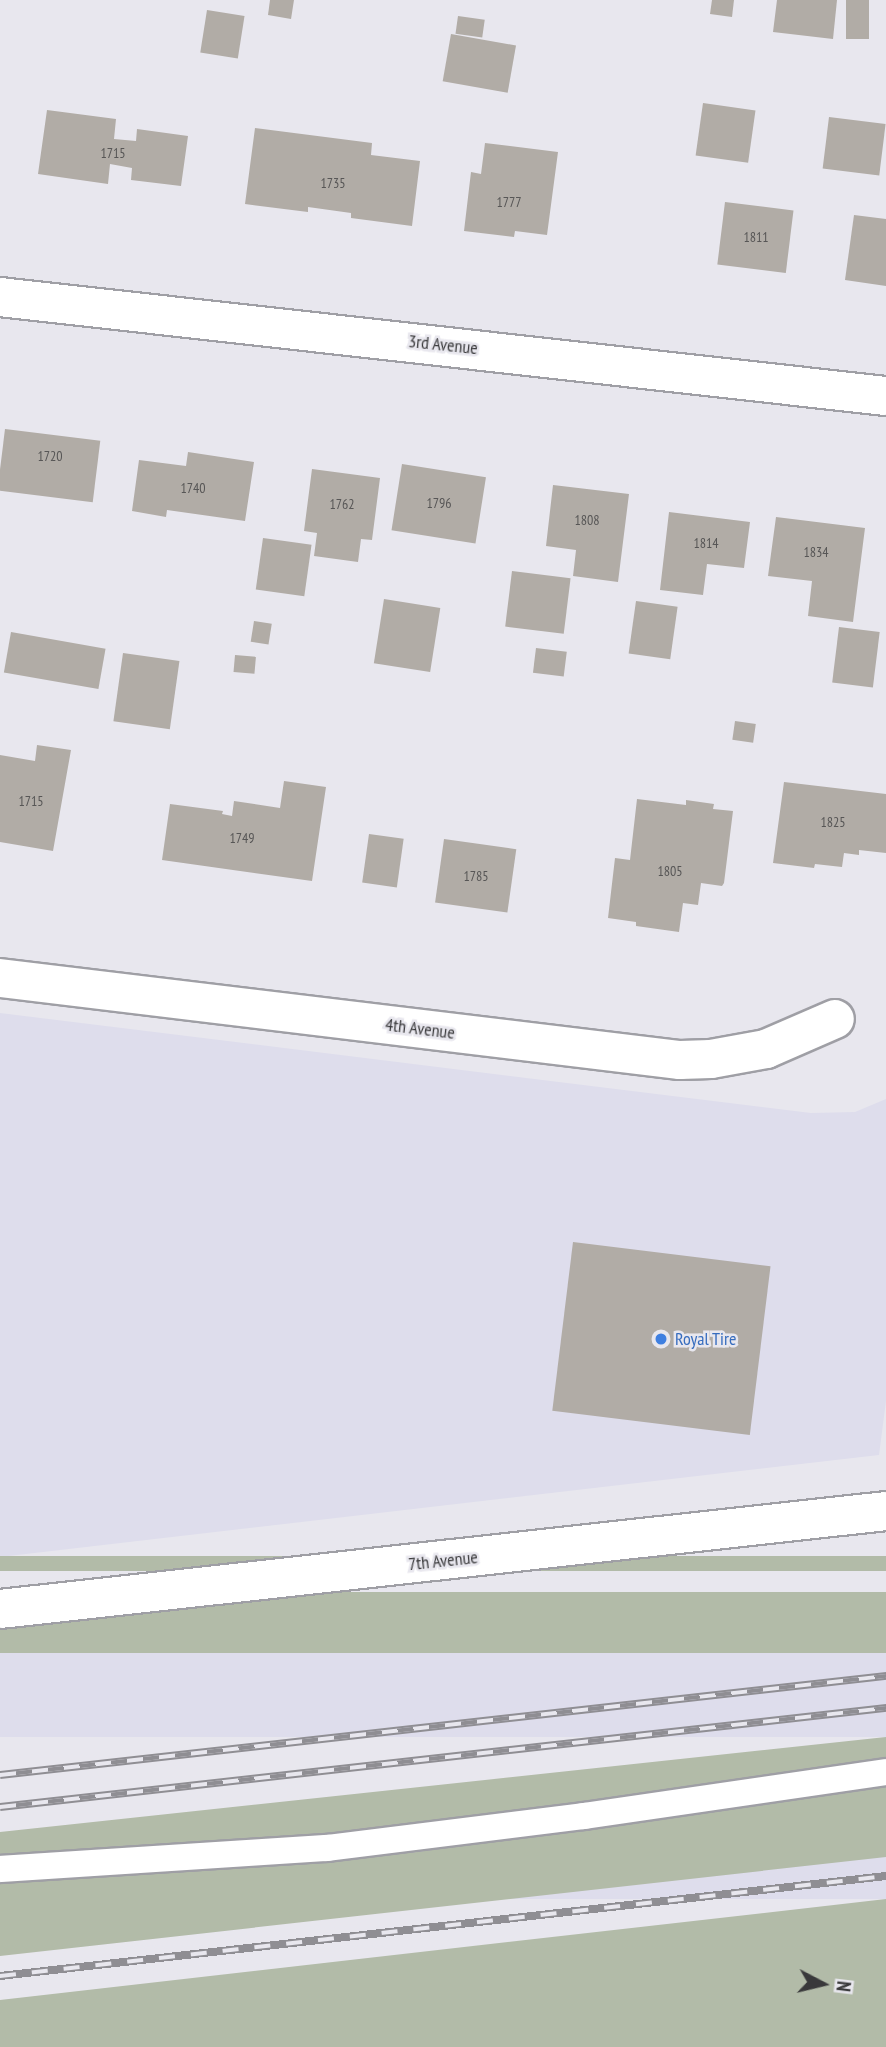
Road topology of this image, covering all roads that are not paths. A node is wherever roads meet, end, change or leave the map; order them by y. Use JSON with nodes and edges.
{"nodes":[{"id":1,"x":0,"y":297,"type":"edge"},
{"id":2,"x":886,"y":396,"type":"edge"},
{"id":3,"x":0,"y":978,"type":"edge"},
{"id":4,"x":835,"y":1019,"type":"dead end"},
{"id":5,"x":886,"y":1511,"type":"edge"},
{"id":6,"x":0,"y":1609,"type":"edge"},
{"id":7,"x":886,"y":1772,"type":"edge"},
{"id":8,"x":0,"y":1869,"type":"edge"}],
"edges":[{"from":1,"to":2,"type":"street","name":"3rd Avenue"},
{"from":3,"to":4,"type":"street","name":"4th Avenue"},
{"from":5,"to":6,"type":"street","name":"7th Avenue"},
{"from":7,"to":8,"type":"lane"}]}
